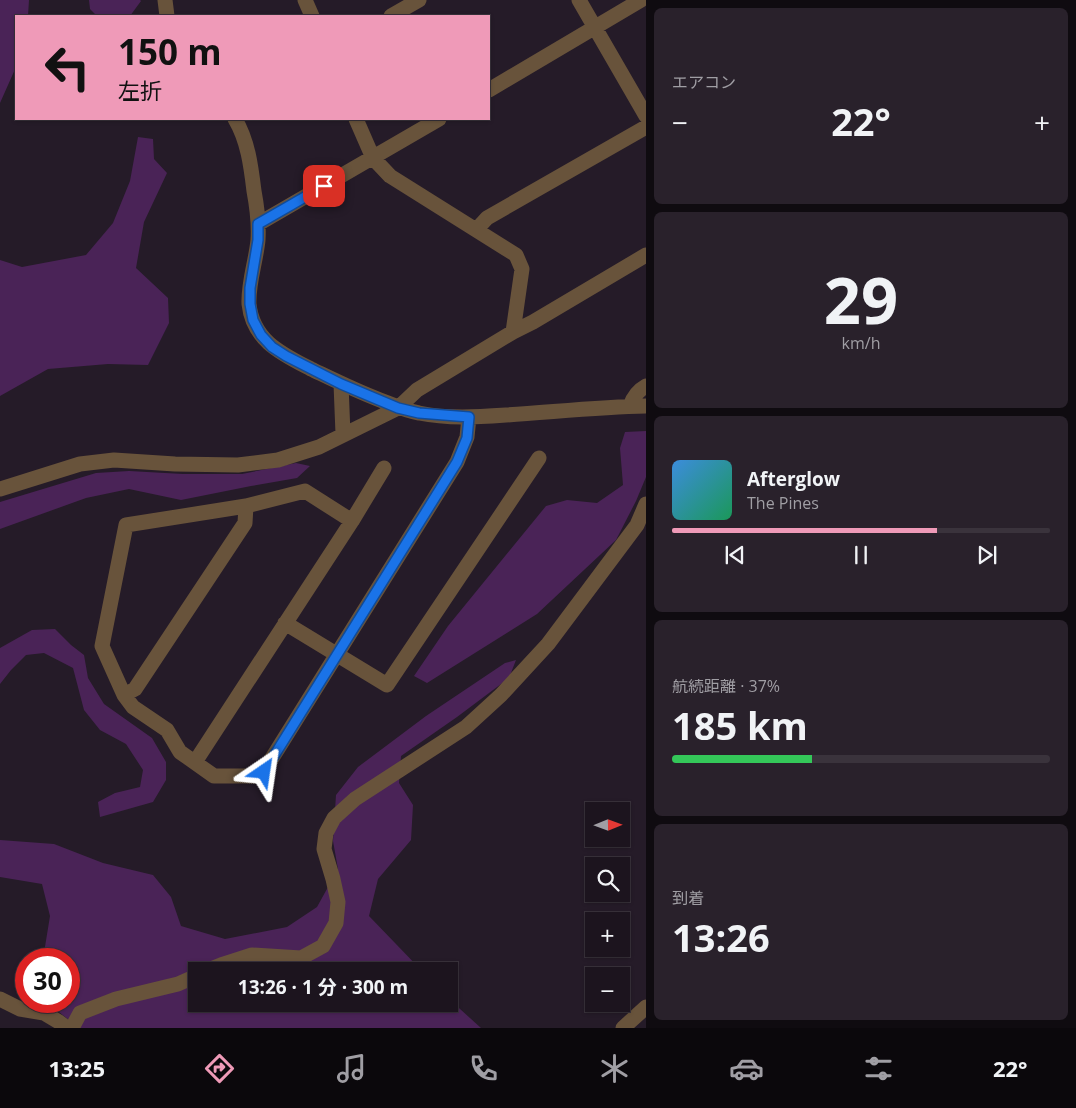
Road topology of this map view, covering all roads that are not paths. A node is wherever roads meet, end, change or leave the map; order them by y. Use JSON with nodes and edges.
{"nodes":[{"id":1,"x":165,"y":0,"type":"edge"},
{"id":2,"x":305,"y":0,"type":"edge"},
{"id":3,"x":420,"y":0,"type":"edge"},
{"id":4,"x":579,"y":0,"type":"edge"},
{"id":5,"x":640,"y":0,"type":"edge"},
{"id":6,"x":167,"y":15,"type":"edge"},
{"id":7,"x":312,"y":15,"type":"edge"},
{"id":8,"x":394,"y":15,"type":"edge"},
{"id":9,"x":595,"y":27,"type":"junction"},
{"id":10,"x":490,"y":89,"type":"edge"},
{"id":11,"x":646,"y":116,"type":"edge"},
{"id":12,"x":236,"y":120,"type":"edge"},
{"id":13,"x":356,"y":120,"type":"edge"},
{"id":14,"x":437,"y":120,"type":"edge"},
{"id":15,"x":646,"y":127,"type":"edge"},
{"id":16,"x":373,"y":158,"type":"junction"},
{"id":17,"x":258,"y":224,"type":"junction"},
{"id":18,"x":476,"y":229,"type":"junction"},
{"id":19,"x":646,"y":255,"type":"edge"},
{"id":20,"x":513,"y":332,"type":"junction"},
{"id":21,"x":341,"y":384,"type":"junction"},
{"id":22,"x":646,"y":386,"type":"edge"},
{"id":23,"x":630,"y":406,"type":"junction"},
{"id":24,"x":646,"y":406,"type":"edge"},
{"id":25,"x":398,"y":408,"type":"junction"},
{"id":26,"x":469,"y":417,"type":"junction"},
{"id":27,"x":343,"y":434,"type":"junction"},
{"id":28,"x":539,"y":458,"type":"dead end"},
{"id":29,"x":384,"y":468,"type":"dead end"},
{"id":30,"x":0,"y":489,"type":"edge"},
{"id":31,"x":646,"y":504,"type":"edge"},
{"id":32,"x":246,"y":506,"type":"junction"},
{"id":33,"x":352,"y":521,"type":"junction"},
{"id":34,"x":285,"y":623,"type":"junction"},
{"id":35,"x":337,"y":654,"type":"junction"},
{"id":36,"x":124,"y":695,"type":"junction"},
{"id":37,"x":195,"y":762,"type":"junction"},
{"id":38,"x":231,"y":962,"type":"edge"},
{"id":39,"x":188,"y":980,"type":"edge"},
{"id":40,"x":0,"y":999,"type":"edge"},
{"id":41,"x":646,"y":1007,"type":"edge"},
{"id":42,"x":67,"y":1028,"type":"edge"},
{"id":43,"x":72,"y":1028,"type":"edge"},
{"id":44,"x":623,"y":1028,"type":"edge"}],
"edges":[{"from":1,"to":6,"type":"street"},
{"from":2,"to":7,"type":"street"},
{"from":3,"to":8,"type":"street"},
{"from":4,"to":9,"type":"street"},
{"from":5,"to":9,"type":"street"},
{"from":9,"to":10,"type":"street"},
{"from":9,"to":11,"type":"street"},
{"from":12,"to":17,"type":"street"},
{"from":13,"to":16,"type":"street"},
{"from":14,"to":16,"type":"street"},
{"from":15,"to":18,"type":"street"},
{"from":16,"to":17,"type":"street"},
{"from":16,"to":18,"type":"street"},
{"from":17,"to":21,"type":"street"},
{"from":18,"to":20,"type":"street"},
{"from":19,"to":20,"type":"street"},
{"from":20,"to":25,"type":"street"},
{"from":21,"to":25,"type":"street"},
{"from":21,"to":27,"type":"street"},
{"from":22,"to":23,"type":"street"},
{"from":23,"to":24,"type":"street"},
{"from":23,"to":26,"type":"street"},
{"from":25,"to":26,"type":"street"},
{"from":25,"to":27,"type":"street"},
{"from":26,"to":35,"type":"street"},
{"from":27,"to":30,"type":"street"},
{"from":28,"to":35,"type":"street"},
{"from":29,"to":33,"type":"street"},
{"from":31,"to":38,"type":"street"},
{"from":32,"to":33,"type":"street"},
{"from":32,"to":36,"type":"street"},
{"from":32,"to":36,"type":"street"},
{"from":33,"to":34,"type":"street"},
{"from":34,"to":35,"type":"street"},
{"from":34,"to":37,"type":"street"},
{"from":35,"to":37,"type":"street"},
{"from":36,"to":37,"type":"street"},
{"from":39,"to":43,"type":"street"},
{"from":40,"to":42,"type":"street"},
{"from":41,"to":44,"type":"street"}]}
